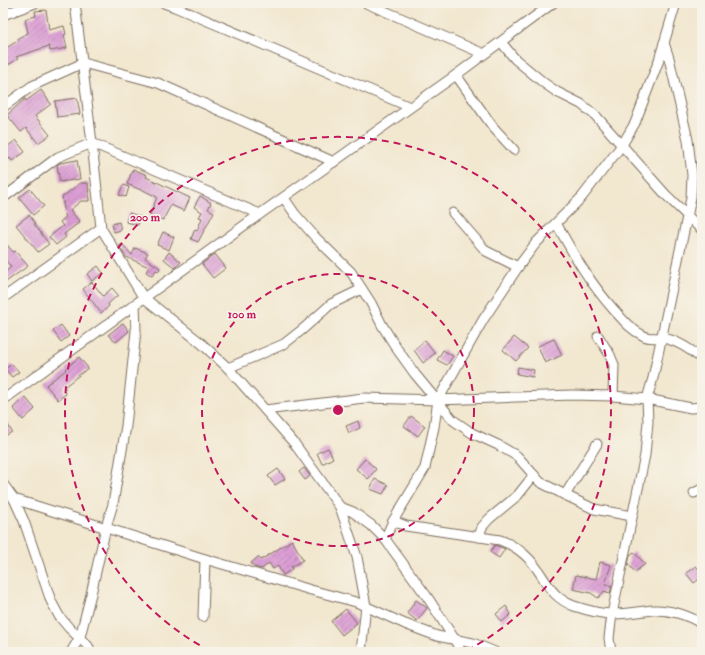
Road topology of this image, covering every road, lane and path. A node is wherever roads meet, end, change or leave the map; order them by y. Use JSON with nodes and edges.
{"nodes":[{"id":1,"x":35,"y":3,"type":"edge"},
{"id":2,"x":75,"y":3,"type":"edge"},
{"id":3,"x":164,"y":3,"type":"edge"},
{"id":4,"x":366,"y":3,"type":"edge"},
{"id":5,"x":553,"y":3,"type":"edge"},
{"id":6,"x":676,"y":3,"type":"edge"},
{"id":7,"x":3,"y":15,"type":"edge"},
{"id":8,"x":500,"y":42,"type":"junction"},
{"id":9,"x":664,"y":43,"type":"junction"},
{"id":10,"x":484,"y":54,"type":"junction"},
{"id":11,"x":83,"y":63,"type":"junction"},
{"id":12,"x":456,"y":75,"type":"junction"},
{"id":13,"x":3,"y":107,"type":"edge"},
{"id":14,"x":410,"y":107,"type":"junction"},
{"id":15,"x":92,"y":143,"type":"junction"},
{"id":16,"x":622,"y":145,"type":"junction"},
{"id":17,"x":514,"y":150,"type":"dead end"},
{"id":18,"x":334,"y":162,"type":"junction"},
{"id":19,"x":3,"y":198,"type":"edge"},
{"id":20,"x":284,"y":198,"type":"junction"},
{"id":21,"x":453,"y":213,"type":"dead end"},
{"id":22,"x":260,"y":214,"type":"junction"},
{"id":23,"x":687,"y":216,"type":"junction"},
{"id":24,"x":556,"y":223,"type":"junction"},
{"id":25,"x":101,"y":228,"type":"junction"},
{"id":26,"x":702,"y":230,"type":"edge"},
{"id":27,"x":518,"y":267,"type":"junction"},
{"id":28,"x":362,"y":288,"type":"junction"},
{"id":29,"x":143,"y":297,"type":"junction"},
{"id":30,"x":3,"y":298,"type":"edge"},
{"id":31,"x":135,"y":304,"type":"junction"},
{"id":32,"x":598,"y":336,"type":"dead end"},
{"id":33,"x":661,"y":338,"type":"junction"},
{"id":34,"x":702,"y":359,"type":"edge"},
{"id":35,"x":228,"y":368,"type":"junction"},
{"id":36,"x":613,"y":396,"type":"junction"},
{"id":37,"x":647,"y":399,"type":"junction"},
{"id":38,"x":3,"y":400,"type":"edge"},
{"id":39,"x":438,"y":400,"type":"junction"},
{"id":40,"x":702,"y":407,"type":"edge"},
{"id":41,"x":265,"y":410,"type":"junction"},
{"id":42,"x":597,"y":444,"type":"dead end"},
{"id":43,"x":534,"y":475,"type":"junction"},
{"id":44,"x":3,"y":484,"type":"edge"},
{"id":45,"x":565,"y":495,"type":"junction"},
{"id":46,"x":14,"y":499,"type":"junction"},
{"id":47,"x":340,"y":507,"type":"junction"},
{"id":48,"x":632,"y":516,"type":"junction"},
{"id":49,"x":393,"y":521,"type":"junction"},
{"id":50,"x":106,"y":527,"type":"junction"},
{"id":51,"x":479,"y":537,"type":"junction"},
{"id":52,"x":385,"y":539,"type":"junction"},
{"id":53,"x":205,"y":559,"type":"junction"},
{"id":54,"x":366,"y":606,"type":"junction"},
{"id":55,"x":612,"y":614,"type":"junction"},
{"id":56,"x":203,"y":617,"type":"dead end"},
{"id":57,"x":702,"y":624,"type":"edge"},
{"id":58,"x":80,"y":637,"type":"junction"},
{"id":59,"x":455,"y":640,"type":"junction"},
{"id":60,"x":71,"y":652,"type":"edge"},
{"id":61,"x":91,"y":652,"type":"edge"},
{"id":62,"x":360,"y":652,"type":"edge"},
{"id":63,"x":461,"y":652,"type":"edge"},
{"id":64,"x":495,"y":652,"type":"edge"},
{"id":65,"x":611,"y":652,"type":"edge"}],
"edges":[{"from":1,"to":7,"type":"street"},
{"from":2,"to":11,"type":"street"},
{"from":3,"to":14,"type":"street"},
{"from":4,"to":10,"type":"street"},
{"from":5,"to":8,"type":"street"},
{"from":6,"to":9,"type":"street"},
{"from":8,"to":10,"type":"street"},
{"from":8,"to":16,"type":"street"},
{"from":9,"to":16,"type":"street"},
{"from":9,"to":23,"type":"street"},
{"from":10,"to":12,"type":"street"},
{"from":11,"to":13,"type":"street"},
{"from":11,"to":15,"type":"street"},
{"from":11,"to":18,"type":"street"},
{"from":12,"to":14,"type":"street"},
{"from":12,"to":17,"type":"street"},
{"from":14,"to":18,"type":"street"},
{"from":15,"to":19,"type":"street"},
{"from":15,"to":22,"type":"street"},
{"from":15,"to":25,"type":"street"},
{"from":16,"to":23,"type":"street"},
{"from":16,"to":24,"type":"street"},
{"from":18,"to":20,"type":"street"},
{"from":20,"to":22,"type":"street"},
{"from":20,"to":28,"type":"street"},
{"from":21,"to":27,"type":"street"},
{"from":22,"to":29,"type":"street"},
{"from":23,"to":26,"type":"street"},
{"from":23,"to":33,"type":"street"},
{"from":24,"to":27,"type":"street"},
{"from":24,"to":33,"type":"street"},
{"from":25,"to":29,"type":"street"},
{"from":25,"to":30,"type":"street"},
{"from":27,"to":39,"type":"street"},
{"from":28,"to":35,"type":"street"},
{"from":28,"to":39,"type":"street"},
{"from":29,"to":31,"type":"street"},
{"from":29,"to":35,"type":"street"},
{"from":31,"to":38,"type":"street"},
{"from":31,"to":50,"type":"street"},
{"from":32,"to":36,"type":"street"},
{"from":33,"to":34,"type":"street"},
{"from":33,"to":37,"type":"street"},
{"from":35,"to":41,"type":"street"},
{"from":36,"to":37,"type":"street"},
{"from":36,"to":39,"type":"street"},
{"from":37,"to":40,"type":"street"},
{"from":37,"to":48,"type":"street"},
{"from":39,"to":41,"type":"street"},
{"from":39,"to":43,"type":"street"},
{"from":39,"to":49,"type":"street"},
{"from":41,"to":47,"type":"street"},
{"from":42,"to":45,"type":"street"},
{"from":43,"to":45,"type":"street"},
{"from":43,"to":51,"type":"street"},
{"from":44,"to":46,"type":"street"},
{"from":45,"to":48,"type":"street"},
{"from":46,"to":50,"type":"street"},
{"from":46,"to":58,"type":"street"},
{"from":47,"to":52,"type":"street"},
{"from":47,"to":54,"type":"street"},
{"from":48,"to":55,"type":"street"},
{"from":49,"to":51,"type":"street"},
{"from":49,"to":52,"type":"street"},
{"from":50,"to":53,"type":"street"},
{"from":50,"to":58,"type":"street"},
{"from":51,"to":55,"type":"street"},
{"from":52,"to":59,"type":"street"},
{"from":53,"to":54,"type":"street"},
{"from":53,"to":56,"type":"street"},
{"from":54,"to":59,"type":"street"},
{"from":54,"to":62,"type":"street"},
{"from":55,"to":57,"type":"street"},
{"from":55,"to":65,"type":"street"},
{"from":58,"to":60,"type":"street"},
{"from":58,"to":61,"type":"street"},
{"from":59,"to":63,"type":"street"},
{"from":59,"to":64,"type":"street"}]}
